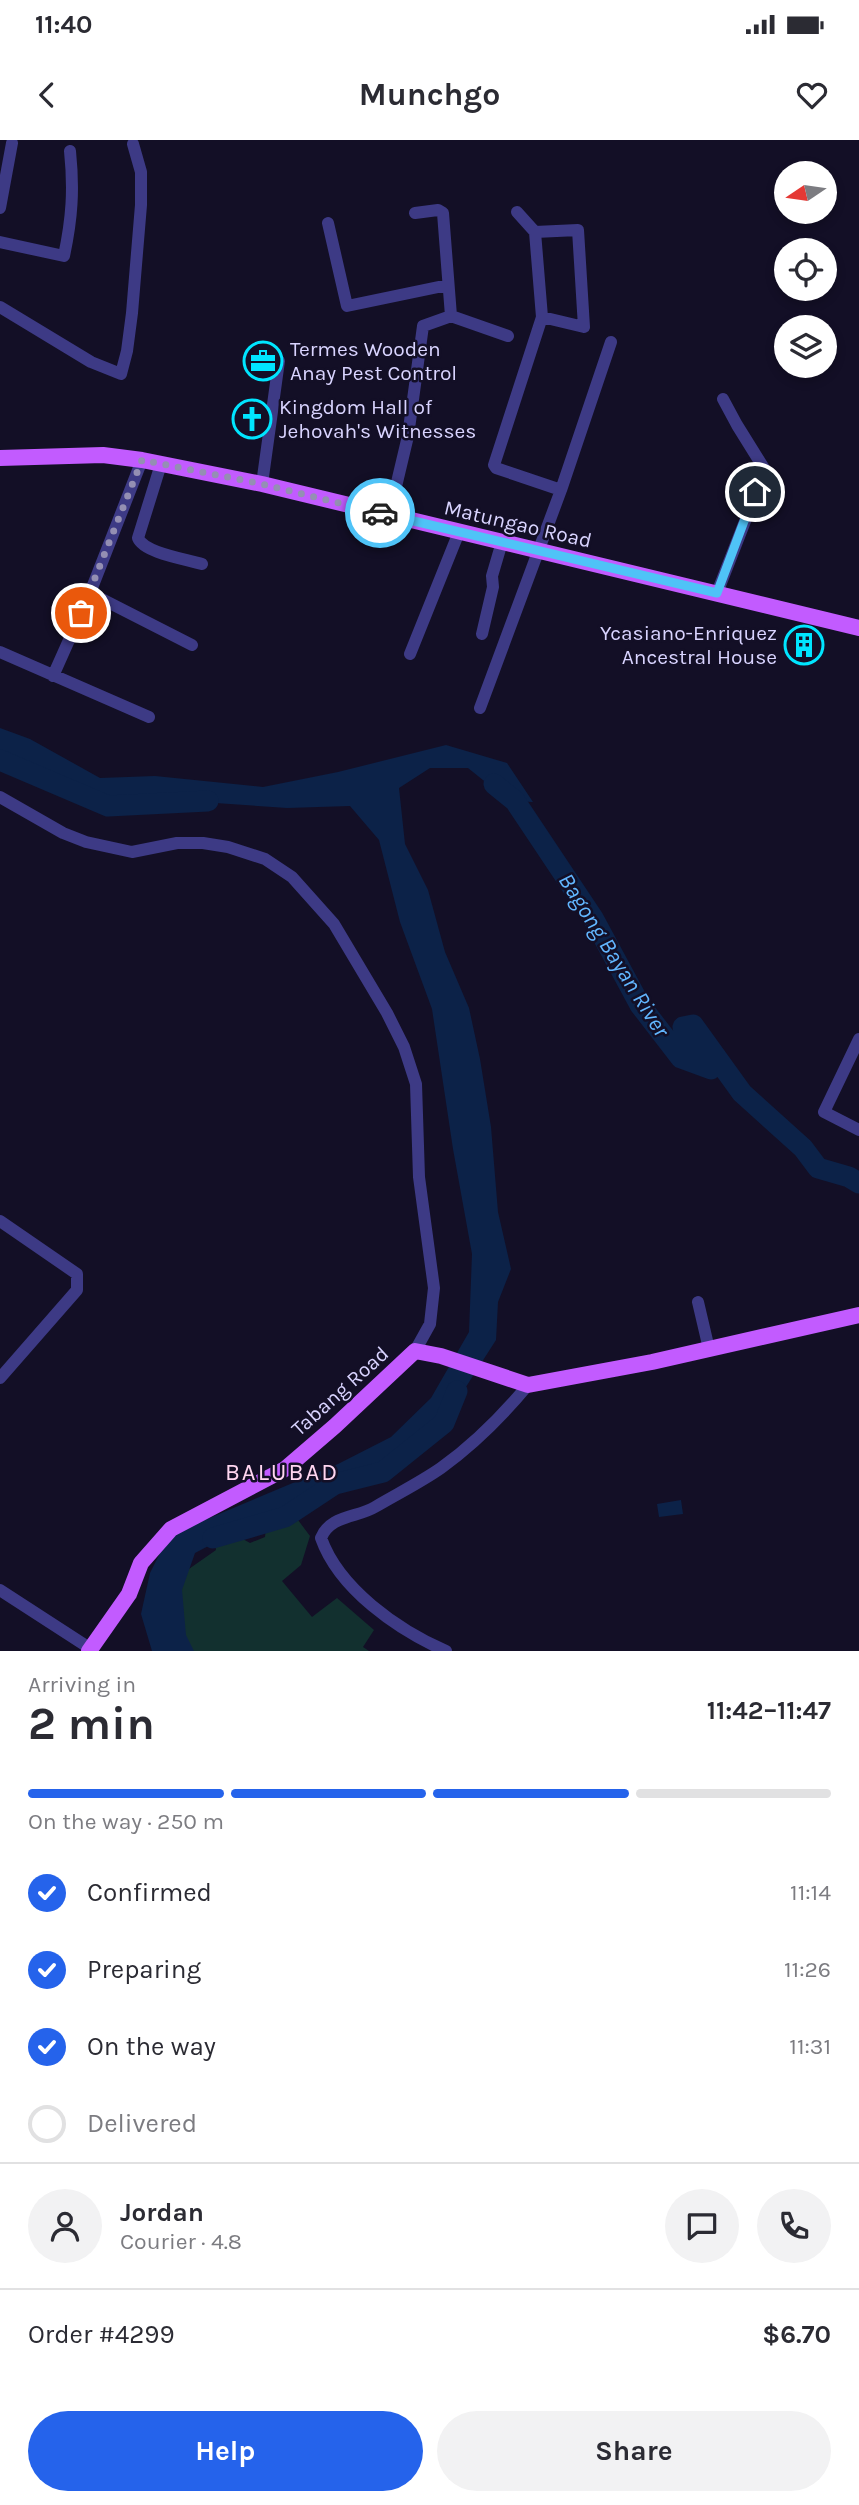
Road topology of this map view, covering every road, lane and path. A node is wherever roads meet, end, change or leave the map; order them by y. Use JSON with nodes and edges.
{"nodes":[{"id":1,"x":12,"y":143,"type":"dead end"},
{"id":2,"x":133,"y":144,"type":"dead end"},
{"id":3,"x":69,"y":151,"type":"dead end"},
{"id":4,"x":0,"y":208,"type":"edge"},
{"id":5,"x":517,"y":212,"type":"dead end"},
{"id":6,"x":415,"y":213,"type":"dead end"},
{"id":7,"x":328,"y":223,"type":"dead end"},
{"id":8,"x":535,"y":232,"type":"junction"},
{"id":9,"x":0,"y":242,"type":"edge"},
{"id":10,"x":448,"y":285,"type":"junction"},
{"id":11,"x":0,"y":307,"type":"edge"},
{"id":12,"x":451,"y":316,"type":"junction"},
{"id":13,"x":541,"y":317,"type":"junction"},
{"id":14,"x":508,"y":336,"type":"dead end"},
{"id":15,"x":611,"y":342,"type":"dead end"},
{"id":16,"x":279,"y":361,"type":"dead end"},
{"id":17,"x":723,"y":399,"type":"dead end"},
{"id":18,"x":0,"y":458,"type":"edge"},
{"id":19,"x":142,"y":460,"type":"junction"},
{"id":20,"x":161,"y":464,"type":"junction"},
{"id":21,"x":262,"y":484,"type":"junction"},
{"id":22,"x":561,"y":490,"type":"junction"},
{"id":23,"x":389,"y":516,"type":"junction"},
{"id":24,"x":459,"y":532,"type":"junction"},
{"id":25,"x":502,"y":542,"type":"junction"},
{"id":26,"x":539,"y":551,"type":"junction"},
{"id":27,"x":202,"y":564,"type":"dead end"},
{"id":28,"x":90,"y":593,"type":"junction"},
{"id":29,"x":717,"y":593,"type":"junction"},
{"id":30,"x":859,"y":628,"type":"edge"},
{"id":31,"x":482,"y":634,"type":"dead end"},
{"id":32,"x":192,"y":645,"type":"dead end"},
{"id":33,"x":0,"y":652,"type":"edge"},
{"id":34,"x":410,"y":654,"type":"dead end"},
{"id":35,"x":53,"y":676,"type":"junction"},
{"id":36,"x":480,"y":708,"type":"dead end"},
{"id":37,"x":149,"y":717,"type":"dead end"},
{"id":38,"x":0,"y":797,"type":"edge"},
{"id":39,"x":859,"y":1039,"type":"edge"},
{"id":40,"x":859,"y":1130,"type":"edge"},
{"id":41,"x":0,"y":1221,"type":"edge"},
{"id":42,"x":698,"y":1302,"type":"dead end"},
{"id":43,"x":859,"y":1315,"type":"edge"},
{"id":44,"x":709,"y":1349,"type":"junction"},
{"id":45,"x":415,"y":1351,"type":"junction"},
{"id":46,"x":0,"y":1378,"type":"edge"},
{"id":47,"x":528,"y":1385,"type":"junction"},
{"id":48,"x":0,"y":1590,"type":"edge"},
{"id":49,"x":90,"y":1650,"type":"edge"},
{"id":50,"x":446,"y":1651,"type":"edge"}],
"edges":[{"from":1,"to":4,"type":"street"},
{"from":2,"to":11,"type":"street"},
{"from":3,"to":9,"type":"street"},
{"from":5,"to":8,"type":"street"},
{"from":6,"to":10,"type":"street"},
{"from":7,"to":10,"type":"street"},
{"from":8,"to":13,"type":"street"},
{"from":8,"to":13,"type":"street"},
{"from":10,"to":12,"type":"street"},
{"from":12,"to":14,"type":"street"},
{"from":12,"to":23,"type":"street"},
{"from":13,"to":22,"type":"street"},
{"from":15,"to":22,"type":"street"},
{"from":16,"to":21,"type":"street"},
{"from":17,"to":29,"type":"street"},
{"from":18,"to":19,"type":"main road","name":"Matungao Road"},
{"from":19,"to":20,"type":"main road","name":"Matungao Road"},
{"from":19,"to":28,"type":"street"},
{"from":20,"to":21,"type":"main road","name":"Matungao Road"},
{"from":20,"to":27,"type":"street"},
{"from":21,"to":23,"type":"main road","name":"Matungao Road"},
{"from":22,"to":26,"type":"street"},
{"from":23,"to":24,"type":"main road","name":"Matungao Road"},
{"from":24,"to":25,"type":"main road","name":"Matungao Road"},
{"from":24,"to":34,"type":"street"},
{"from":25,"to":26,"type":"main road","name":"Matungao Road"},
{"from":25,"to":31,"type":"street"},
{"from":26,"to":29,"type":"main road","name":"Matungao Road"},
{"from":26,"to":36,"type":"street"},
{"from":28,"to":32,"type":"street"},
{"from":28,"to":35,"type":"street"},
{"from":29,"to":30,"type":"main road","name":"Matungao Road"},
{"from":33,"to":35,"type":"street"},
{"from":35,"to":37,"type":"street"},
{"from":38,"to":45,"type":"street"},
{"from":39,"to":40,"type":"street"},
{"from":41,"to":46,"type":"street"},
{"from":42,"to":44,"type":"street"},
{"from":43,"to":44,"type":"main road","name":"Tabang Road"},
{"from":44,"to":47,"type":"main road","name":"Tabang Road"},
{"from":45,"to":47,"type":"main road","name":"Tabang Road"},
{"from":45,"to":49,"type":"main road","name":"Tabang Road"},
{"from":47,"to":50,"type":"street"},
{"from":48,"to":49,"type":"street"}]}
